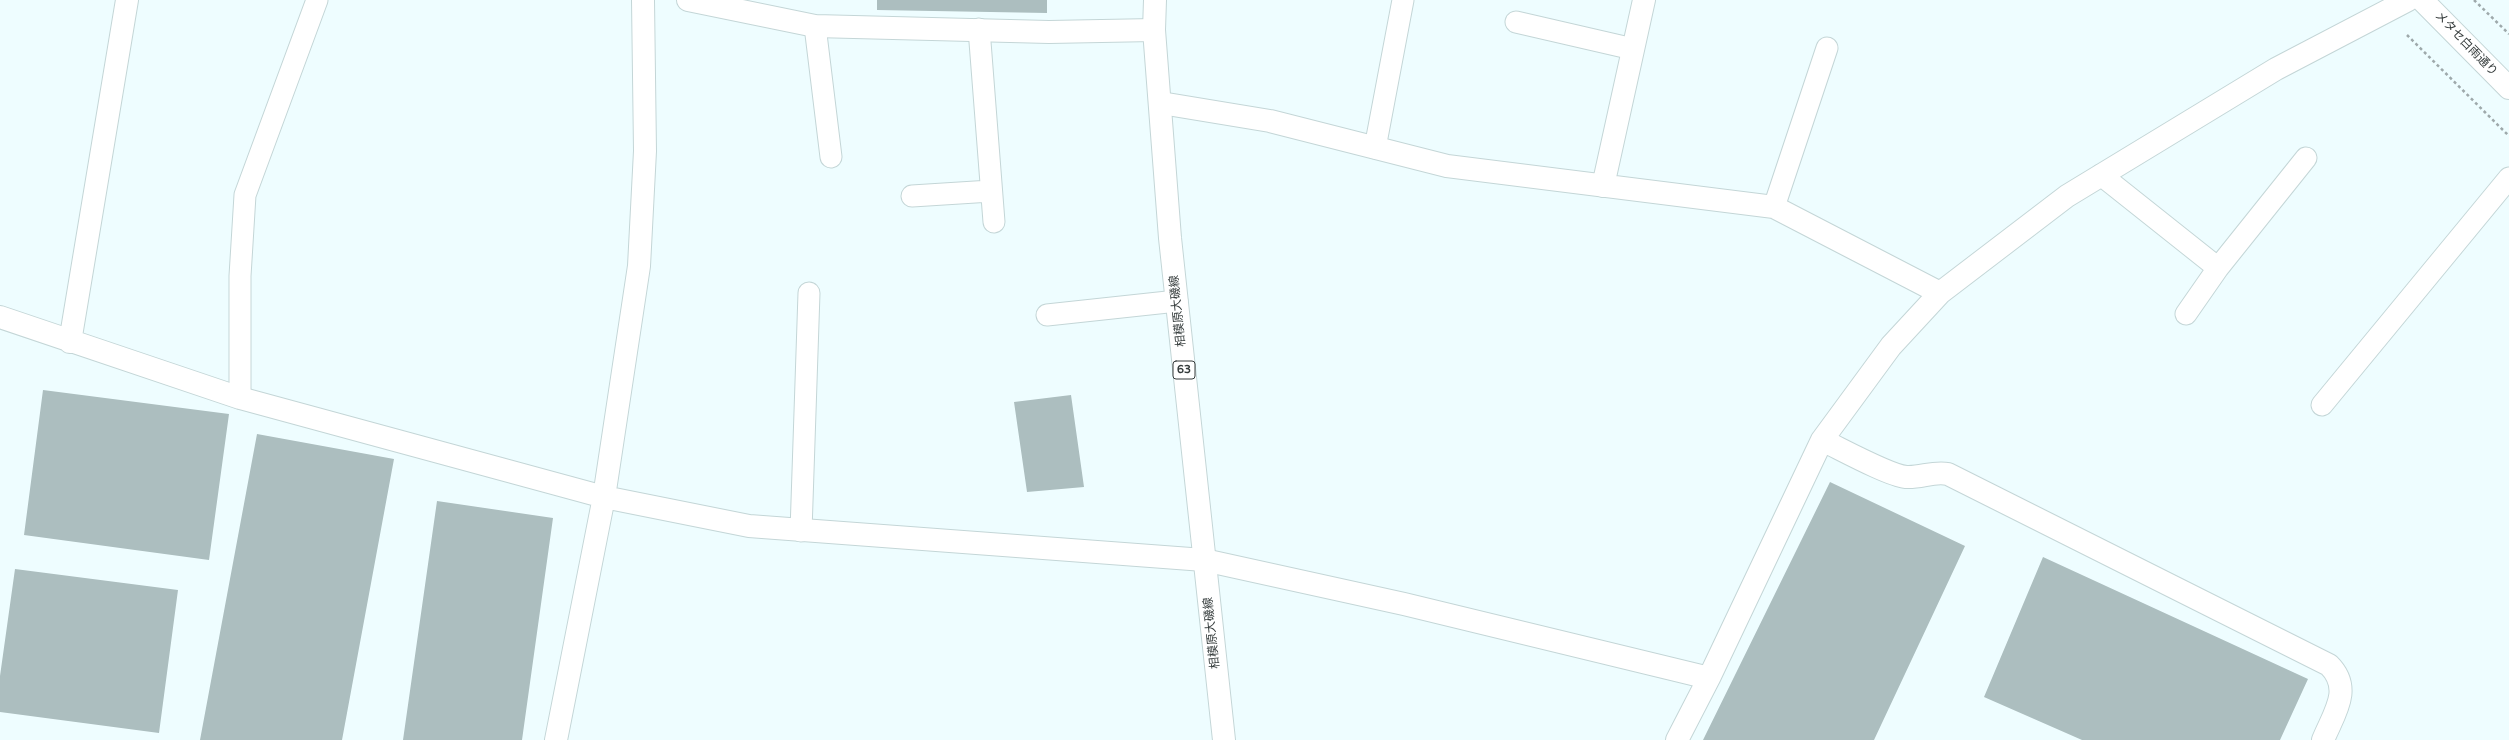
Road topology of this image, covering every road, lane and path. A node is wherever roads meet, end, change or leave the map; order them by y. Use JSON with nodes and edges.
{"nodes":[{"id":1,"x":127,"y":0,"type":"edge"},
{"id":2,"x":317,"y":0,"type":"edge"},
{"id":3,"x":644,"y":0,"type":"edge"},
{"id":4,"x":688,"y":0,"type":"edge"},
{"id":5,"x":1155,"y":0,"type":"edge"},
{"id":6,"x":1403,"y":0,"type":"edge"},
{"id":7,"x":1644,"y":0,"type":"edge"},
{"id":8,"x":2408,"y":0,"type":"edge"},
{"id":9,"x":2422,"y":0,"type":"edge"},
{"id":10,"x":2474,"y":0,"type":"edge"},
{"id":11,"x":774,"y":9,"type":"edge"},
{"id":12,"x":2384,"y":12,"type":"junction"},
{"id":13,"x":1516,"y":22,"type":"dead end"},
{"id":14,"x":815,"y":26,"type":"junction"},
{"id":15,"x":979,"y":29,"type":"junction"},
{"id":16,"x":1154,"y":30,"type":"junction"},
{"id":17,"x":2509,"y":34,"type":"edge"},
{"id":18,"x":1827,"y":48,"type":"dead end"},
{"id":19,"x":1633,"y":49,"type":"junction"},
{"id":20,"x":2509,"y":88,"type":"edge"},
{"id":21,"x":1161,"y":103,"type":"junction"},
{"id":22,"x":2509,"y":136,"type":"edge"},
{"id":23,"x":1375,"y":148,"type":"junction"},
{"id":24,"x":831,"y":157,"type":"dead end"},
{"id":25,"x":2306,"y":158,"type":"dead end"},
{"id":26,"x":2101,"y":175,"type":"junction"},
{"id":27,"x":2509,"y":178,"type":"edge"},
{"id":28,"x":1603,"y":186,"type":"junction"},
{"id":29,"x":991,"y":191,"type":"junction"},
{"id":30,"x":912,"y":196,"type":"dead end"},
{"id":31,"x":1774,"y":207,"type":"junction"},
{"id":32,"x":994,"y":222,"type":"dead end"},
{"id":33,"x":2218,"y":268,"type":"junction"},
{"id":34,"x":809,"y":293,"type":"dead end"},
{"id":35,"x":1940,"y":293,"type":"junction"},
{"id":36,"x":1177,"y":301,"type":"junction"},
{"id":37,"x":2186,"y":314,"type":"dead end"},
{"id":38,"x":1047,"y":315,"type":"dead end"},
{"id":39,"x":0,"y":317,"type":"edge"},
{"id":40,"x":70,"y":342,"type":"junction"},
{"id":41,"x":240,"y":398,"type":"junction"},
{"id":42,"x":2322,"y":405,"type":"dead end"},
{"id":43,"x":1822,"y":440,"type":"junction"},
{"id":44,"x":604,"y":497,"type":"junction"},
{"id":45,"x":801,"y":531,"type":"junction"},
{"id":46,"x":1204,"y":560,"type":"junction"},
{"id":47,"x":1709,"y":678,"type":"junction"},
{"id":48,"x":556,"y":740,"type":"edge"},
{"id":49,"x":1224,"y":740,"type":"edge"},
{"id":50,"x":1677,"y":740,"type":"edge"},
{"id":51,"x":2323,"y":740,"type":"edge"}],
"edges":[{"from":1,"to":40,"type":"street"},
{"from":2,"to":41,"type":"lane"},
{"from":3,"to":44,"type":"street"},
{"from":4,"to":11,"type":"street"},
{"from":5,"to":16,"type":"street","name":"相模原大磯線","number":"63"},
{"from":6,"to":23,"type":"lane"},
{"from":7,"to":19,"type":"street"},
{"from":8,"to":12,"type":"street"},
{"from":9,"to":20,"type":"street","name":"メタセ白雨通り"},
{"from":10,"to":17,"type":"path"},
{"from":11,"to":14,"type":"street"},
{"from":12,"to":22,"type":"path"},
{"from":12,"to":26,"type":"street"},
{"from":13,"to":19,"type":"lane"},
{"from":14,"to":15,"type":"street"},
{"from":14,"to":24,"type":"lane"},
{"from":15,"to":16,"type":"street"},
{"from":15,"to":29,"type":"lane"},
{"from":16,"to":21,"type":"street","name":"相模原大磯線","number":"63"},
{"from":18,"to":31,"type":"lane"},
{"from":19,"to":28,"type":"street"},
{"from":21,"to":23,"type":"street"},
{"from":21,"to":36,"type":"street","name":"相模原大磯線","number":"63"},
{"from":23,"to":28,"type":"street"},
{"from":25,"to":33,"type":"lane"},
{"from":26,"to":33,"type":"lane"},
{"from":26,"to":35,"type":"street"},
{"from":27,"to":42,"type":"lane"},
{"from":28,"to":31,"type":"street"},
{"from":29,"to":30,"type":"lane"},
{"from":29,"to":32,"type":"lane"},
{"from":31,"to":35,"type":"street"},
{"from":33,"to":37,"type":"lane"},
{"from":34,"to":45,"type":"lane"},
{"from":35,"to":43,"type":"street"},
{"from":36,"to":38,"type":"lane"},
{"from":36,"to":46,"type":"street","name":"相模原大磯線","number":"63"},
{"from":39,"to":40,"type":"street"},
{"from":40,"to":41,"type":"street"},
{"from":41,"to":44,"type":"street"},
{"from":43,"to":47,"type":"street"},
{"from":43,"to":51,"type":"street"},
{"from":44,"to":45,"type":"street"},
{"from":44,"to":48,"type":"street"},
{"from":45,"to":46,"type":"street"},
{"from":46,"to":47,"type":"street"},
{"from":46,"to":49,"type":"street","name":"相模原大磯線","number":"63"},
{"from":47,"to":50,"type":"street"}]}
